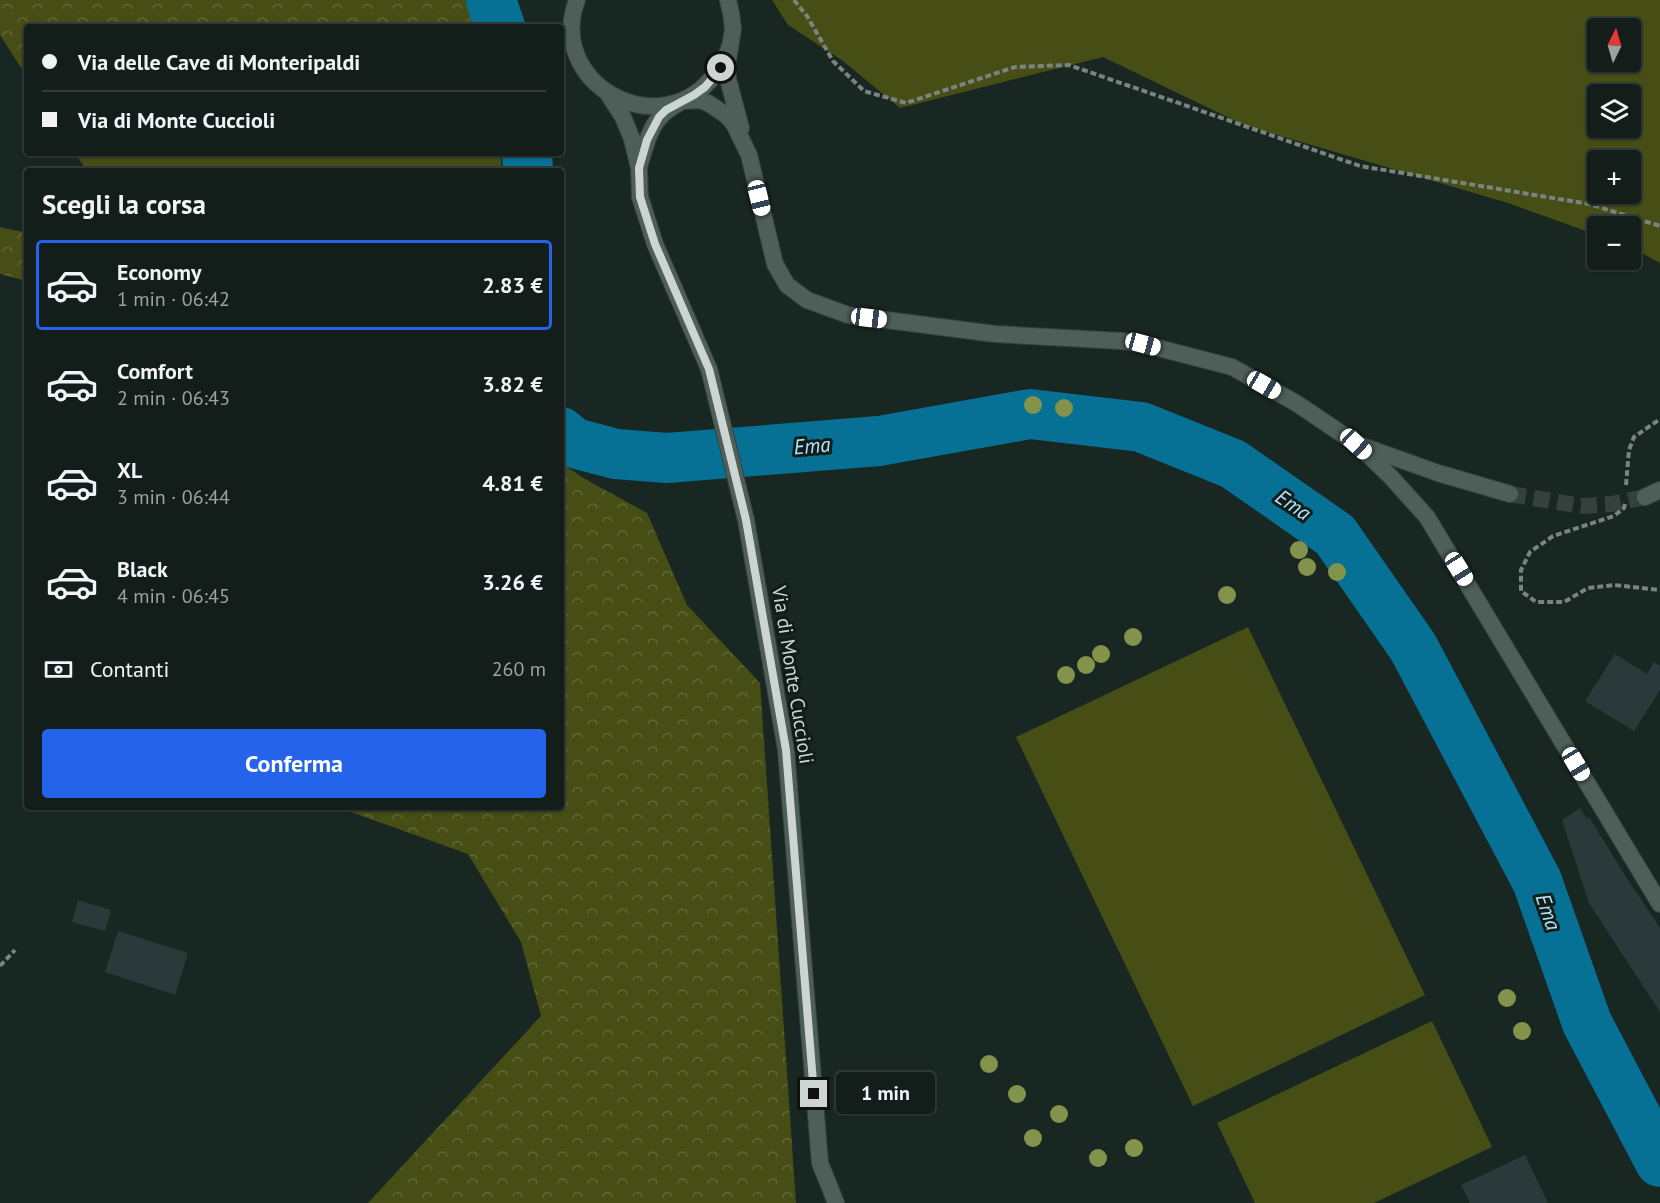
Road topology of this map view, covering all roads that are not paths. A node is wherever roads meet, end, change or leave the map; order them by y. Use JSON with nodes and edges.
{"nodes":[{"id":1,"x":728,"y":0,"type":"edge"},
{"id":2,"x":574,"y":3,"type":"edge"},
{"id":3,"x":730,"y":46,"type":"junction"},
{"id":4,"x":608,"y":94,"type":"junction"},
{"id":5,"x":682,"y":101,"type":"junction"},
{"id":6,"x":749,"y":155,"type":"junction"},
{"id":7,"x":639,"y":168,"type":"junction"},
{"id":8,"x":1356,"y":444,"type":"junction"},
{"id":9,"x":1510,"y":494,"type":"tunnel mouth"},
{"id":10,"x":1660,"y":904,"type":"edge"},
{"id":11,"x":820,"y":1163,"type":"junction"},
{"id":12,"x":823,"y":1203,"type":"edge"},
{"id":13,"x":836,"y":1203,"type":"edge"}],
"edges":[{"from":1,"to":3,"type":"street"},
{"from":2,"to":4,"type":"street"},
{"from":3,"to":5,"type":"street","name":"Via di Monte Cuccioli"},
{"from":3,"to":6,"type":"street"},
{"from":4,"to":5,"type":"street"},
{"from":4,"to":7,"type":"street","name":"Via di Monte Cuccioli"},
{"from":5,"to":6,"type":"street"},
{"from":5,"to":7,"type":"street","name":"Via di Monte Cuccioli"},
{"from":6,"to":8,"type":"street"},
{"from":7,"to":11,"type":"street","name":"Via di Monte Cuccioli"},
{"from":8,"to":9,"type":"street"},
{"from":8,"to":10,"type":"street"},
{"from":11,"to":12,"type":"street"},
{"from":11,"to":13,"type":"street","name":"Via di Monte Cuccioli"}]}
